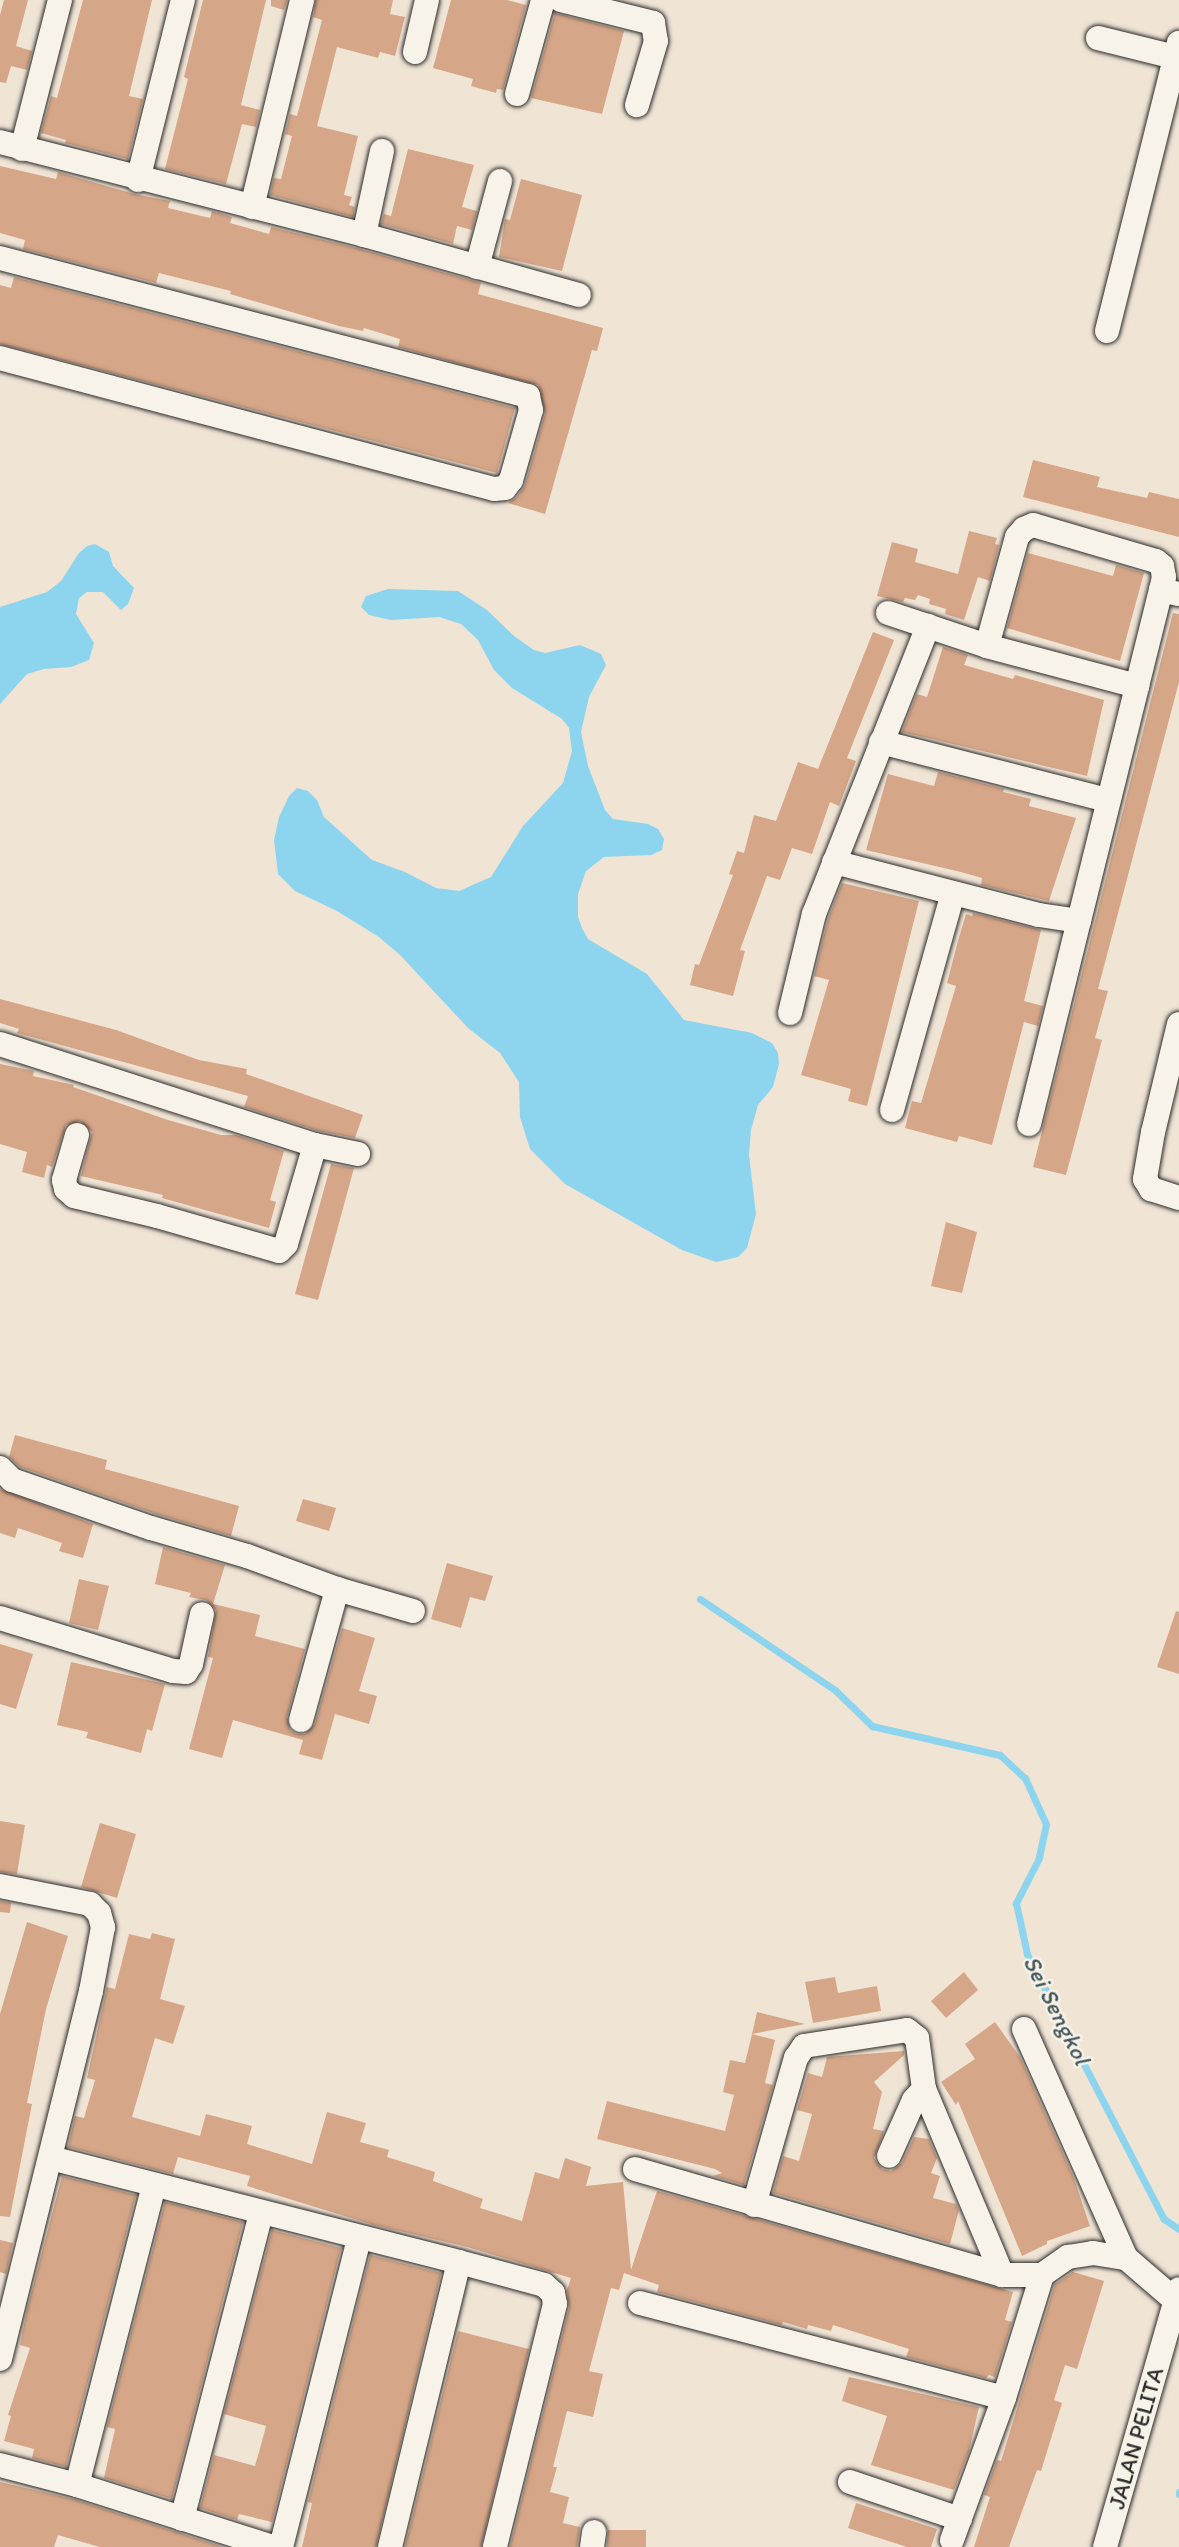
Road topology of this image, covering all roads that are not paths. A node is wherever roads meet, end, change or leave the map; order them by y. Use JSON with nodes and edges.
{"nodes":[{"id":1,"x":60,"y":0,"type":"edge"},
{"id":2,"x":183,"y":0,"type":"edge"},
{"id":3,"x":302,"y":0,"type":"edge"},
{"id":4,"x":427,"y":0,"type":"edge"},
{"id":5,"x":543,"y":0,"type":"edge"},
{"id":6,"x":561,"y":0,"type":"edge"},
{"id":7,"x":1098,"y":38,"type":"dead end"},
{"id":8,"x":1177,"y":50,"type":"edge"},
{"id":9,"x":415,"y":52,"type":"dead end"},
{"id":10,"x":517,"y":94,"type":"dead end"},
{"id":11,"x":1173,"y":95,"type":"edge"},
{"id":12,"x":637,"y":106,"type":"dead end"},
{"id":13,"x":11,"y":146,"type":"edge"},
{"id":14,"x":382,"y":151,"type":"dead end"},
{"id":15,"x":138,"y":180,"type":"junction"},
{"id":16,"x":500,"y":181,"type":"dead end"},
{"id":17,"x":252,"y":206,"type":"junction"},
{"id":18,"x":364,"y":235,"type":"junction"},
{"id":19,"x":0,"y":258,"type":"edge"},
{"id":20,"x":477,"y":267,"type":"junction"},
{"id":21,"x":579,"y":295,"type":"dead end"},
{"id":22,"x":1107,"y":331,"type":"dead end"},
{"id":23,"x":0,"y":358,"type":"edge"},
{"id":24,"x":1170,"y":592,"type":"edge"},
{"id":25,"x":888,"y":613,"type":"dead end"},
{"id":26,"x":928,"y":626,"type":"junction"},
{"id":27,"x":987,"y":646,"type":"junction"},
{"id":28,"x":1137,"y":686,"type":"junction"},
{"id":29,"x":881,"y":742,"type":"junction"},
{"id":30,"x":1107,"y":800,"type":"junction"},
{"id":31,"x":834,"y":862,"type":"junction"},
{"id":32,"x":953,"y":893,"type":"junction"},
{"id":33,"x":1079,"y":921,"type":"junction"},
{"id":34,"x":790,"y":1013,"type":"dead end"},
{"id":35,"x":1179,"y":1024,"type":"edge"},
{"id":36,"x":0,"y":1044,"type":"edge"},
{"id":37,"x":892,"y":1110,"type":"dead end"},
{"id":38,"x":1029,"y":1124,"type":"dead end"},
{"id":39,"x":76,"y":1135,"type":"dead end"},
{"id":40,"x":315,"y":1145,"type":"junction"},
{"id":41,"x":358,"y":1154,"type":"dead end"},
{"id":42,"x":1179,"y":1198,"type":"edge"},
{"id":43,"x":0,"y":1468,"type":"edge"},
{"id":44,"x":337,"y":1589,"type":"junction"},
{"id":45,"x":413,"y":1611,"type":"dead end"},
{"id":46,"x":202,"y":1614,"type":"dead end"},
{"id":47,"x":0,"y":1618,"type":"edge"},
{"id":48,"x":302,"y":1720,"type":"dead end"},
{"id":49,"x":0,"y":1886,"type":"edge"},
{"id":50,"x":1024,"y":2029,"type":"dead end"},
{"id":51,"x":924,"y":2089,"type":"junction"},
{"id":52,"x":889,"y":2156,"type":"dead end"},
{"id":53,"x":51,"y":2158,"type":"junction"},
{"id":54,"x":635,"y":2169,"type":"dead end"},
{"id":55,"x":154,"y":2185,"type":"junction"},
{"id":56,"x":754,"y":2205,"type":"junction"},
{"id":57,"x":261,"y":2213,"type":"junction"},
{"id":58,"x":359,"y":2238,"type":"junction"},
{"id":59,"x":1126,"y":2258,"type":"junction"},
{"id":60,"x":459,"y":2262,"type":"junction"},
{"id":61,"x":1002,"y":2275,"type":"junction"},
{"id":62,"x":1042,"y":2275,"type":"junction"},
{"id":63,"x":1177,"y":2295,"type":"edge"},
{"id":64,"x":640,"y":2304,"type":"dead end"},
{"id":65,"x":0,"y":2359,"type":"edge"},
{"id":66,"x":1004,"y":2398,"type":"junction"},
{"id":67,"x":0,"y":2465,"type":"edge"},
{"id":68,"x":850,"y":2482,"type":"dead end"},
{"id":69,"x":77,"y":2485,"type":"junction"},
{"id":70,"x":182,"y":2519,"type":"junction"},
{"id":71,"x":273,"y":2547,"type":"edge"},
{"id":72,"x":281,"y":2547,"type":"edge"},
{"id":73,"x":390,"y":2547,"type":"edge"},
{"id":74,"x":495,"y":2547,"type":"edge"},
{"id":75,"x":1105,"y":2547,"type":"edge"}],
"edges":[{"from":1,"to":13,"type":"street"},
{"from":2,"to":15,"type":"street"},
{"from":3,"to":17,"type":"street"},
{"from":4,"to":9,"type":"street"},
{"from":5,"to":10,"type":"street"},
{"from":6,"to":12,"type":"street"},
{"from":7,"to":8,"type":"street"},
{"from":8,"to":11,"type":"street"},
{"from":11,"to":22,"type":"street"},
{"from":13,"to":15,"type":"street"},
{"from":14,"to":18,"type":"street"},
{"from":15,"to":17,"type":"street"},
{"from":16,"to":20,"type":"street"},
{"from":17,"to":18,"type":"street"},
{"from":18,"to":20,"type":"street"},
{"from":19,"to":23,"type":"street"},
{"from":20,"to":21,"type":"street"},
{"from":24,"to":27,"type":"street"},
{"from":24,"to":28,"type":"street"},
{"from":25,"to":26,"type":"street"},
{"from":26,"to":27,"type":"street"},
{"from":26,"to":29,"type":"street"},
{"from":27,"to":28,"type":"street"},
{"from":28,"to":30,"type":"street"},
{"from":29,"to":30,"type":"street"},
{"from":29,"to":31,"type":"street"},
{"from":30,"to":33,"type":"street"},
{"from":31,"to":32,"type":"street"},
{"from":31,"to":34,"type":"street"},
{"from":32,"to":33,"type":"street"},
{"from":32,"to":37,"type":"street"},
{"from":33,"to":38,"type":"street"},
{"from":35,"to":42,"type":"street"},
{"from":36,"to":40,"type":"street"},
{"from":39,"to":40,"type":"street"},
{"from":40,"to":41,"type":"street"},
{"from":43,"to":44,"type":"street"},
{"from":44,"to":45,"type":"street"},
{"from":44,"to":48,"type":"street"},
{"from":46,"to":47,"type":"street"},
{"from":49,"to":53,"type":"street"},
{"from":50,"to":59,"type":"street"},
{"from":51,"to":52,"type":"street"},
{"from":51,"to":56,"type":"street"},
{"from":51,"to":61,"type":"street"},
{"from":53,"to":55,"type":"street"},
{"from":53,"to":65,"type":"street"},
{"from":54,"to":56,"type":"street"},
{"from":55,"to":57,"type":"street"},
{"from":55,"to":69,"type":"street"},
{"from":56,"to":61,"type":"street"},
{"from":57,"to":58,"type":"street"},
{"from":57,"to":70,"type":"street"},
{"from":58,"to":60,"type":"street"},
{"from":58,"to":72,"type":"street"},
{"from":59,"to":62,"type":"street"},
{"from":59,"to":63,"type":"street"},
{"from":60,"to":73,"type":"street"},
{"from":60,"to":74,"type":"street"},
{"from":61,"to":62,"type":"street"},
{"from":62,"to":66,"type":"street"},
{"from":63,"to":75,"type":"street","name":"JALAN PELITA"},
{"from":64,"to":66,"type":"street"},
{"from":66,"to":68,"type":"street"},
{"from":67,"to":69,"type":"street"},
{"from":69,"to":70,"type":"street"},
{"from":70,"to":71,"type":"street"}]}
